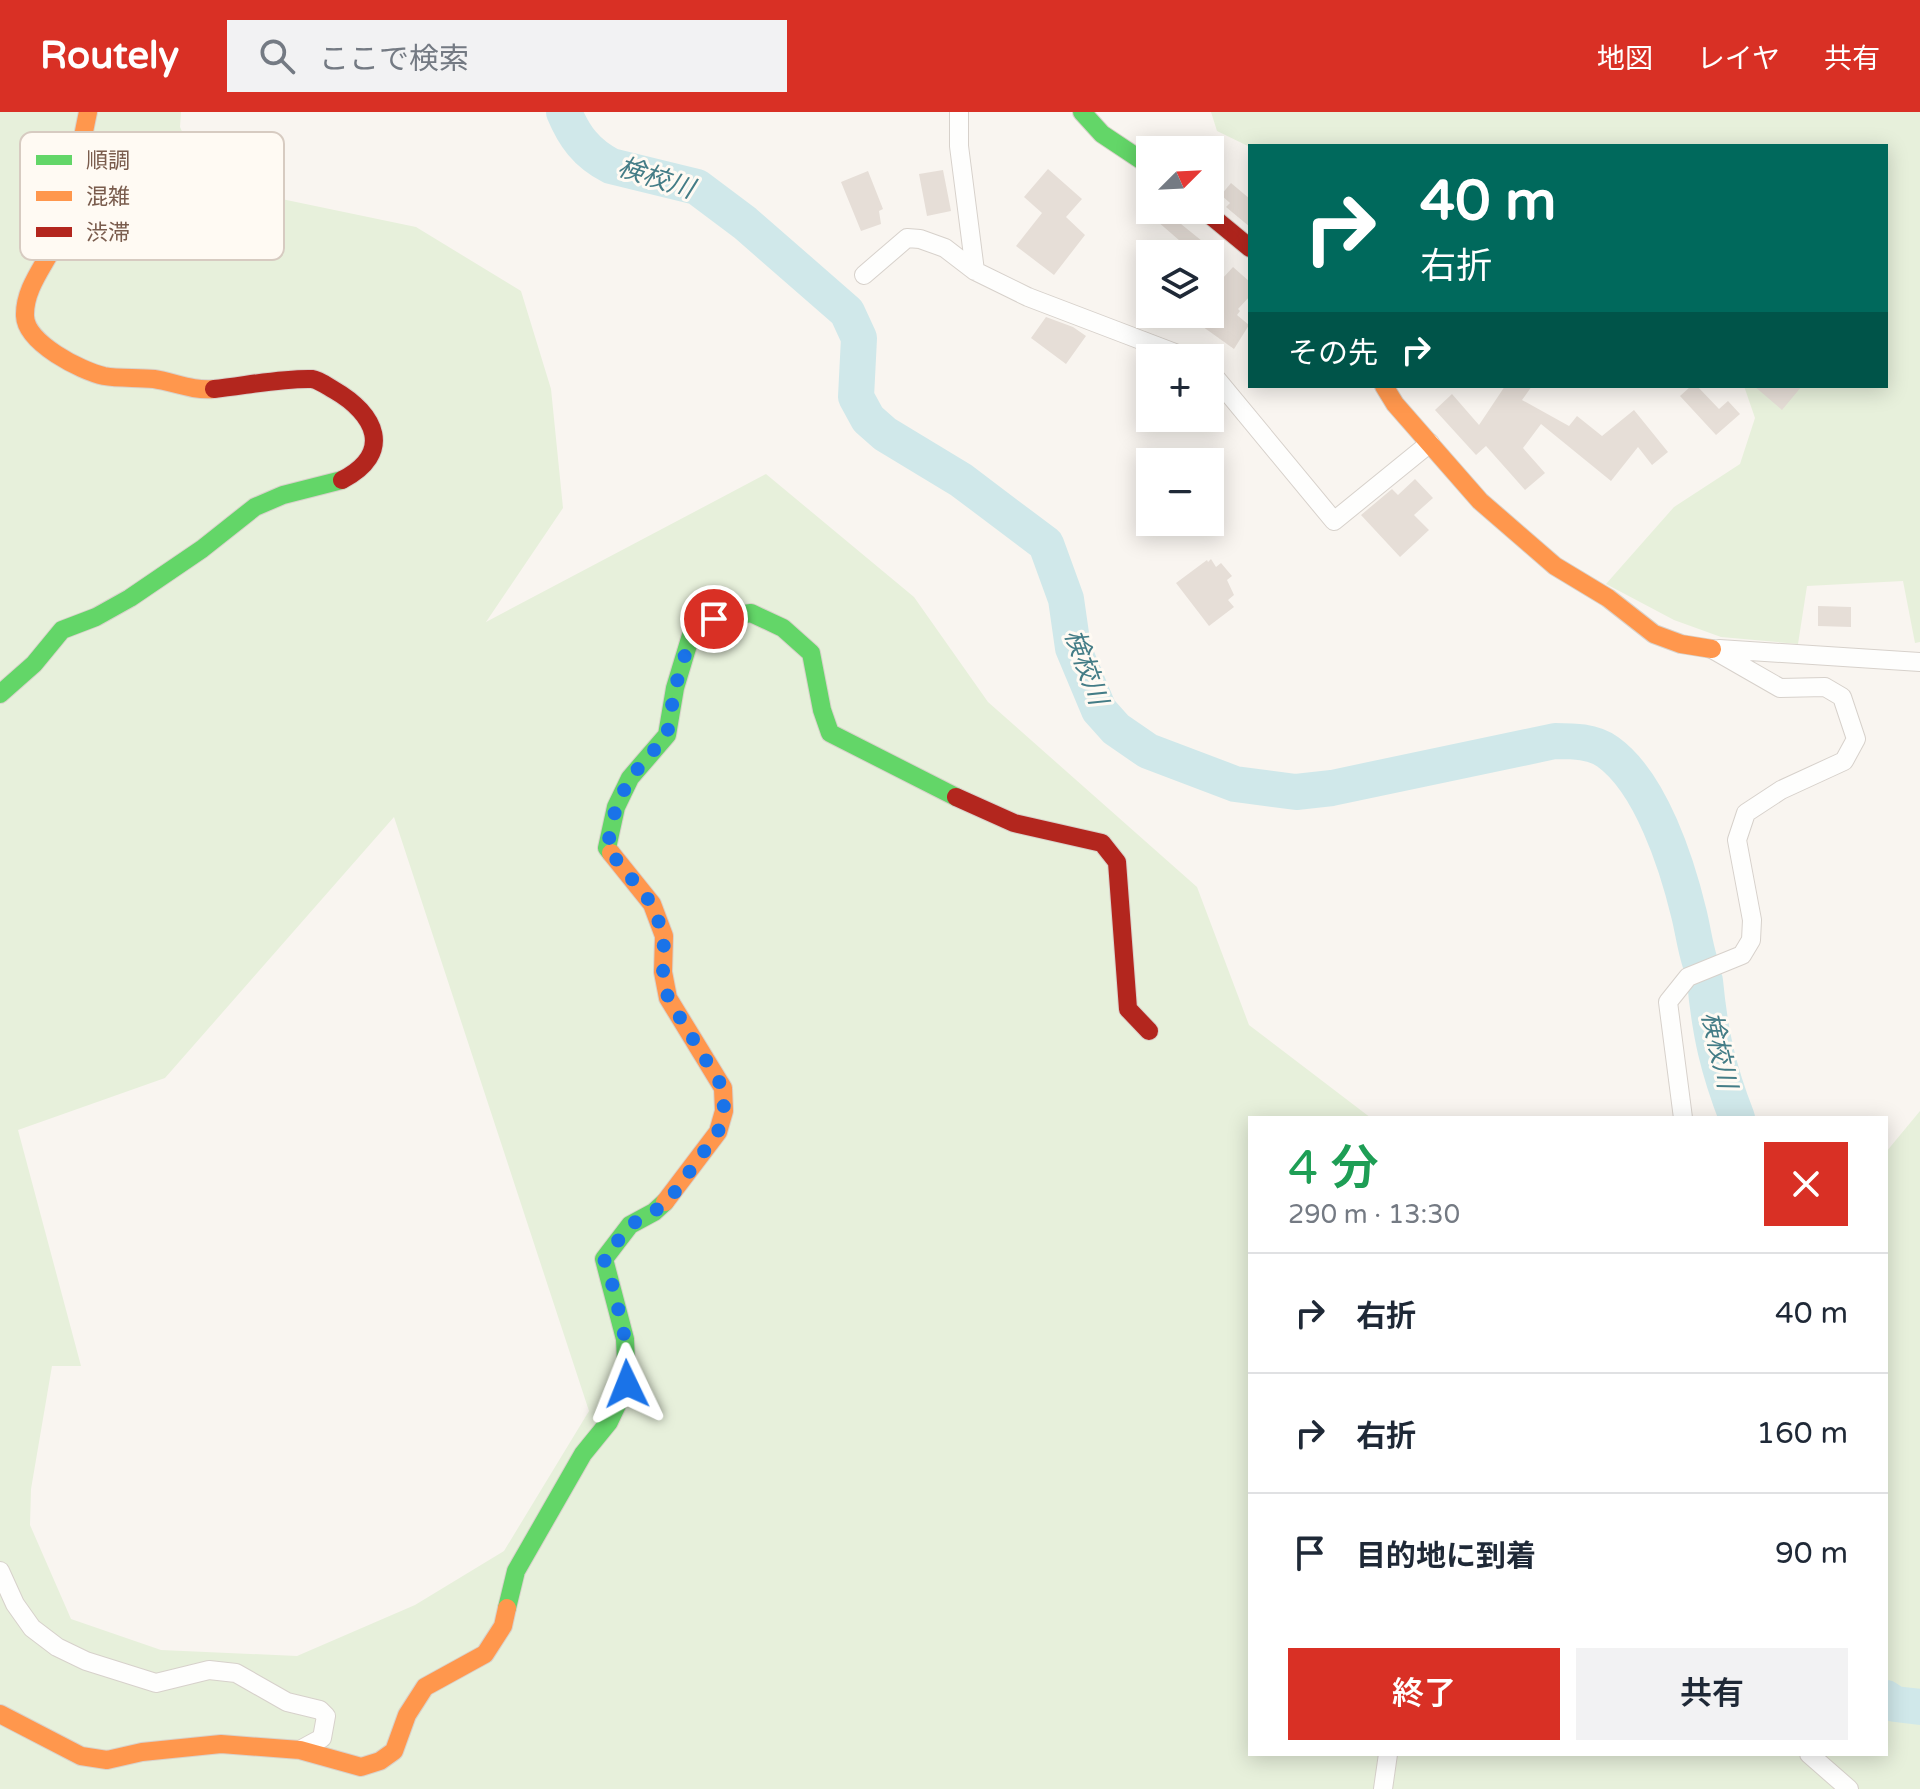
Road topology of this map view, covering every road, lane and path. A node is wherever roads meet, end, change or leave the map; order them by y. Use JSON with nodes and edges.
{"nodes":[{"id":1,"x":88,"y":112,"type":"edge"},
{"id":2,"x":959,"y":112,"type":"edge"},
{"id":3,"x":1082,"y":112,"type":"edge"},
{"id":4,"x":84,"y":132,"type":"edge"},
{"id":5,"x":1136,"y":157,"type":"edge"},
{"id":6,"x":1221,"y":224,"type":"edge"},
{"id":7,"x":1248,"y":246,"type":"edge"},
{"id":8,"x":46,"y":260,"type":"edge"},
{"id":9,"x":975,"y":271,"type":"junction"},
{"id":10,"x":864,"y":275,"type":"dead end"},
{"id":11,"x":1151,"y":344,"type":"edge"},
{"id":12,"x":1224,"y":388,"type":"edge"},
{"id":13,"x":1385,"y":388,"type":"edge"},
{"id":14,"x":1430,"y":443,"type":"junction"},
{"id":15,"x":1712,"y":649,"type":"junction"},
{"id":16,"x":1920,"y":662,"type":"edge"},
{"id":17,"x":0,"y":694,"type":"edge"},
{"id":18,"x":1149,"y":1031,"type":"dead end"},
{"id":19,"x":1683,"y":1116,"type":"edge"},
{"id":20,"x":0,"y":1571,"type":"edge"},
{"id":21,"x":0,"y":1714,"type":"edge"},
{"id":22,"x":300,"y":1750,"type":"junction"},
{"id":23,"x":1388,"y":1756,"type":"edge"},
{"id":24,"x":1811,"y":1756,"type":"edge"},
{"id":25,"x":1383,"y":1789,"type":"edge"},
{"id":26,"x":1849,"y":1789,"type":"edge"}],
"edges":[{"from":1,"to":4,"type":"street"},
{"from":2,"to":9,"type":"street"},
{"from":3,"to":5,"type":"street"},
{"from":6,"to":7,"type":"street"},
{"from":8,"to":17,"type":"street"},
{"from":9,"to":10,"type":"street"},
{"from":9,"to":11,"type":"street"},
{"from":12,"to":14,"type":"street"},
{"from":13,"to":14,"type":"street"},
{"from":14,"to":15,"type":"street"},
{"from":15,"to":16,"type":"street"},
{"from":15,"to":19,"type":"street"},
{"from":18,"to":22,"type":"street"},
{"from":20,"to":22,"type":"street"},
{"from":21,"to":22,"type":"street"},
{"from":23,"to":25,"type":"street"},
{"from":24,"to":26,"type":"street"}]}
